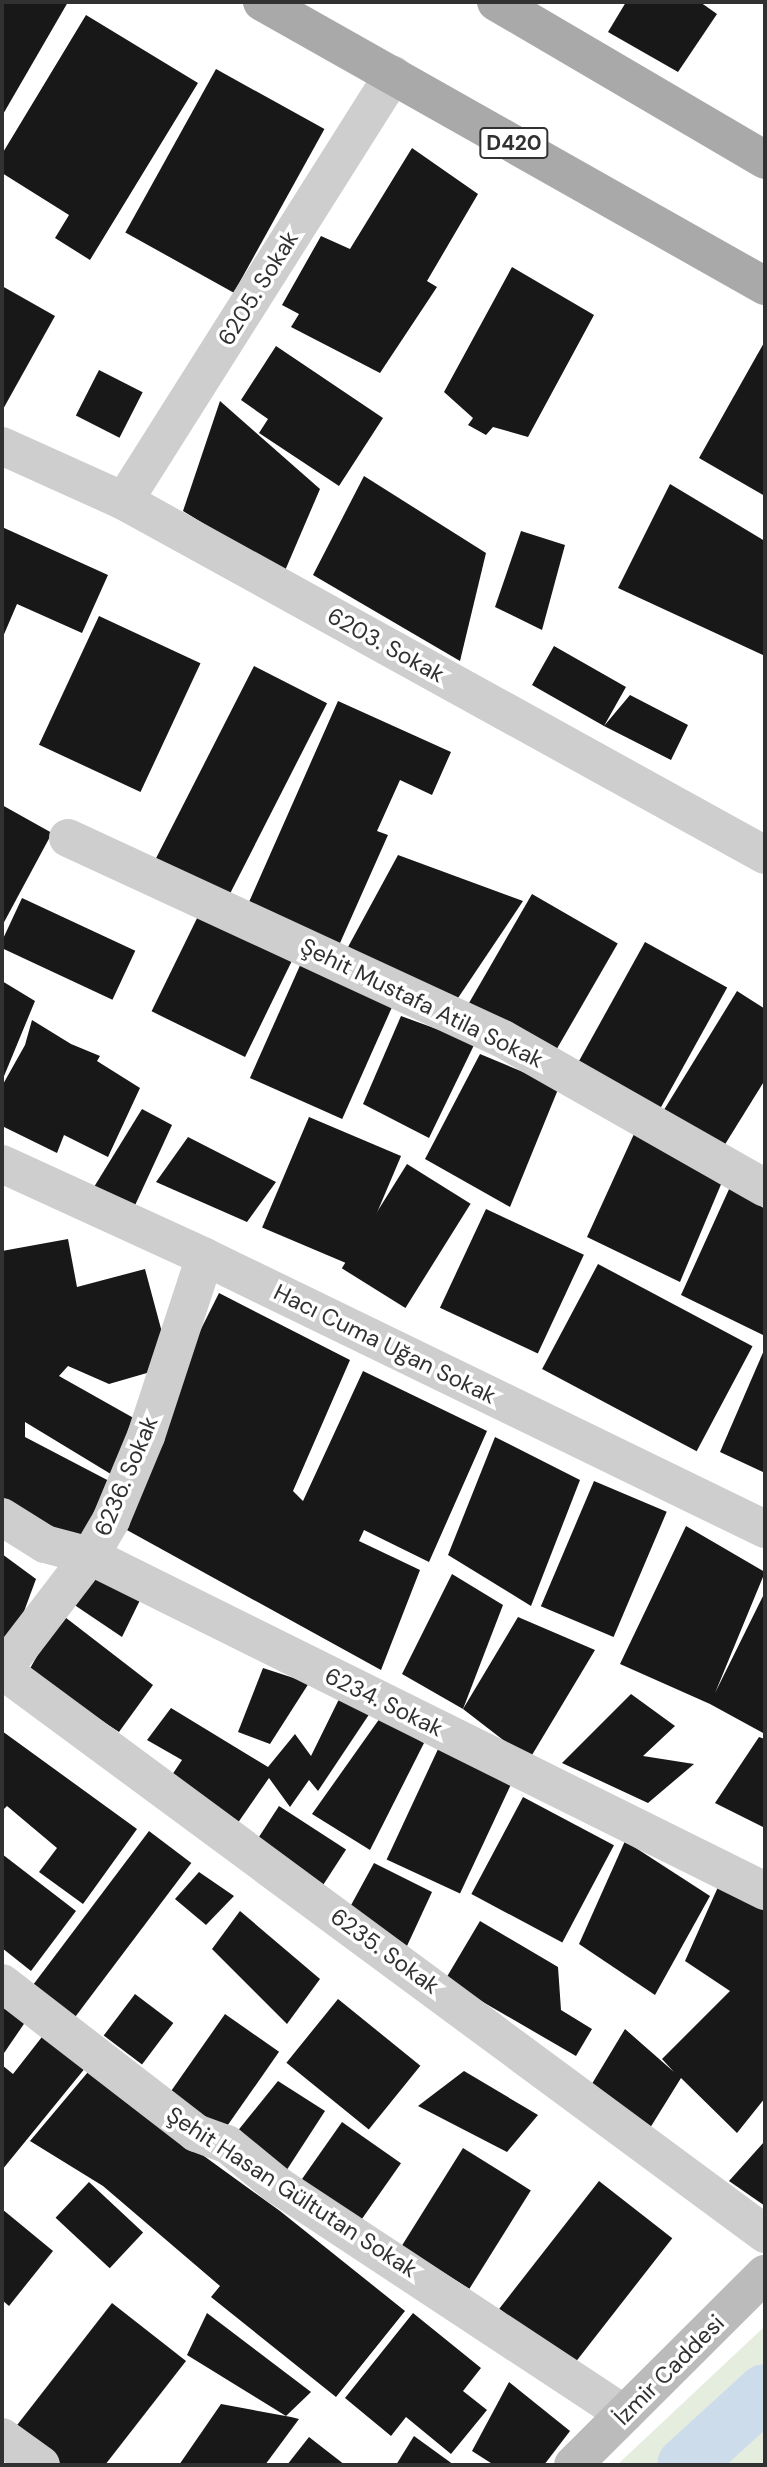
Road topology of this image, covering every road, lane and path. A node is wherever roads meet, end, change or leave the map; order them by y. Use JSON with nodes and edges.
{"nodes":[{"id":1,"x":262,"y":2,"type":"edge"},
{"id":2,"x":496,"y":2,"type":"edge"},
{"id":3,"x":393,"y":75,"type":"junction"},
{"id":4,"x":765,"y":160,"type":"edge"},
{"id":5,"x":765,"y":286,"type":"edge"},
{"id":6,"x":2,"y":446,"type":"edge"},
{"id":7,"x":124,"y":501,"type":"junction"},
{"id":8,"x":68,"y":838,"type":"dead end"},
{"id":9,"x":765,"y":855,"type":"edge"},
{"id":10,"x":2,"y":1164,"type":"edge"},
{"id":11,"x":765,"y":1188,"type":"edge"},
{"id":12,"x":205,"y":1257,"type":"junction"},
{"id":13,"x":2,"y":1517,"type":"edge"},
{"id":14,"x":765,"y":1529,"type":"edge"},
{"id":15,"x":90,"y":1556,"type":"junction"},
{"id":16,"x":2,"y":1671,"type":"edge"},
{"id":17,"x":765,"y":1891,"type":"edge"},
{"id":18,"x":2,"y":1983,"type":"edge"},
{"id":19,"x":765,"y":2234,"type":"edge"},
{"id":20,"x":765,"y":2274,"type":"edge"},
{"id":21,"x":624,"y":2414,"type":"junction"},
{"id":22,"x":2,"y":2437,"type":"edge"},
{"id":23,"x":41,"y":2465,"type":"edge"},
{"id":24,"x":573,"y":2465,"type":"edge"}],
"edges":[{"from":1,"to":3,"type":"main road","number":"D420"},
{"from":2,"to":4,"type":"main road"},
{"from":3,"to":5,"type":"main road","number":"D420"},
{"from":3,"to":7,"type":"street","name":"6205. Sokak"},
{"from":6,"to":7,"type":"street","name":"6203. Sokak"},
{"from":7,"to":9,"type":"street","name":"6203. Sokak"},
{"from":8,"to":11,"type":"street","name":"Şehit Mustafa Atila Sokak"},
{"from":10,"to":12,"type":"street","name":"Hacı Cuma Uğan Sokak"},
{"from":12,"to":14,"type":"street","name":"Hacı Cuma Uğan Sokak"},
{"from":12,"to":15,"type":"street","name":"6236. Sokak"},
{"from":13,"to":15,"type":"street","name":"6234. Sokak"},
{"from":15,"to":16,"type":"street","name":"6236. Sokak"},
{"from":15,"to":17,"type":"street","name":"6234. Sokak"},
{"from":16,"to":19,"type":"street","name":"6235. Sokak"},
{"from":18,"to":21,"type":"street","name":"Şehit Hasan Gültutan Sokak"},
{"from":20,"to":21,"type":"street","name":"İzmir Caddesi"},
{"from":21,"to":24,"type":"street","name":"İzmir Caddesi"},
{"from":22,"to":23,"type":"street"}]}
